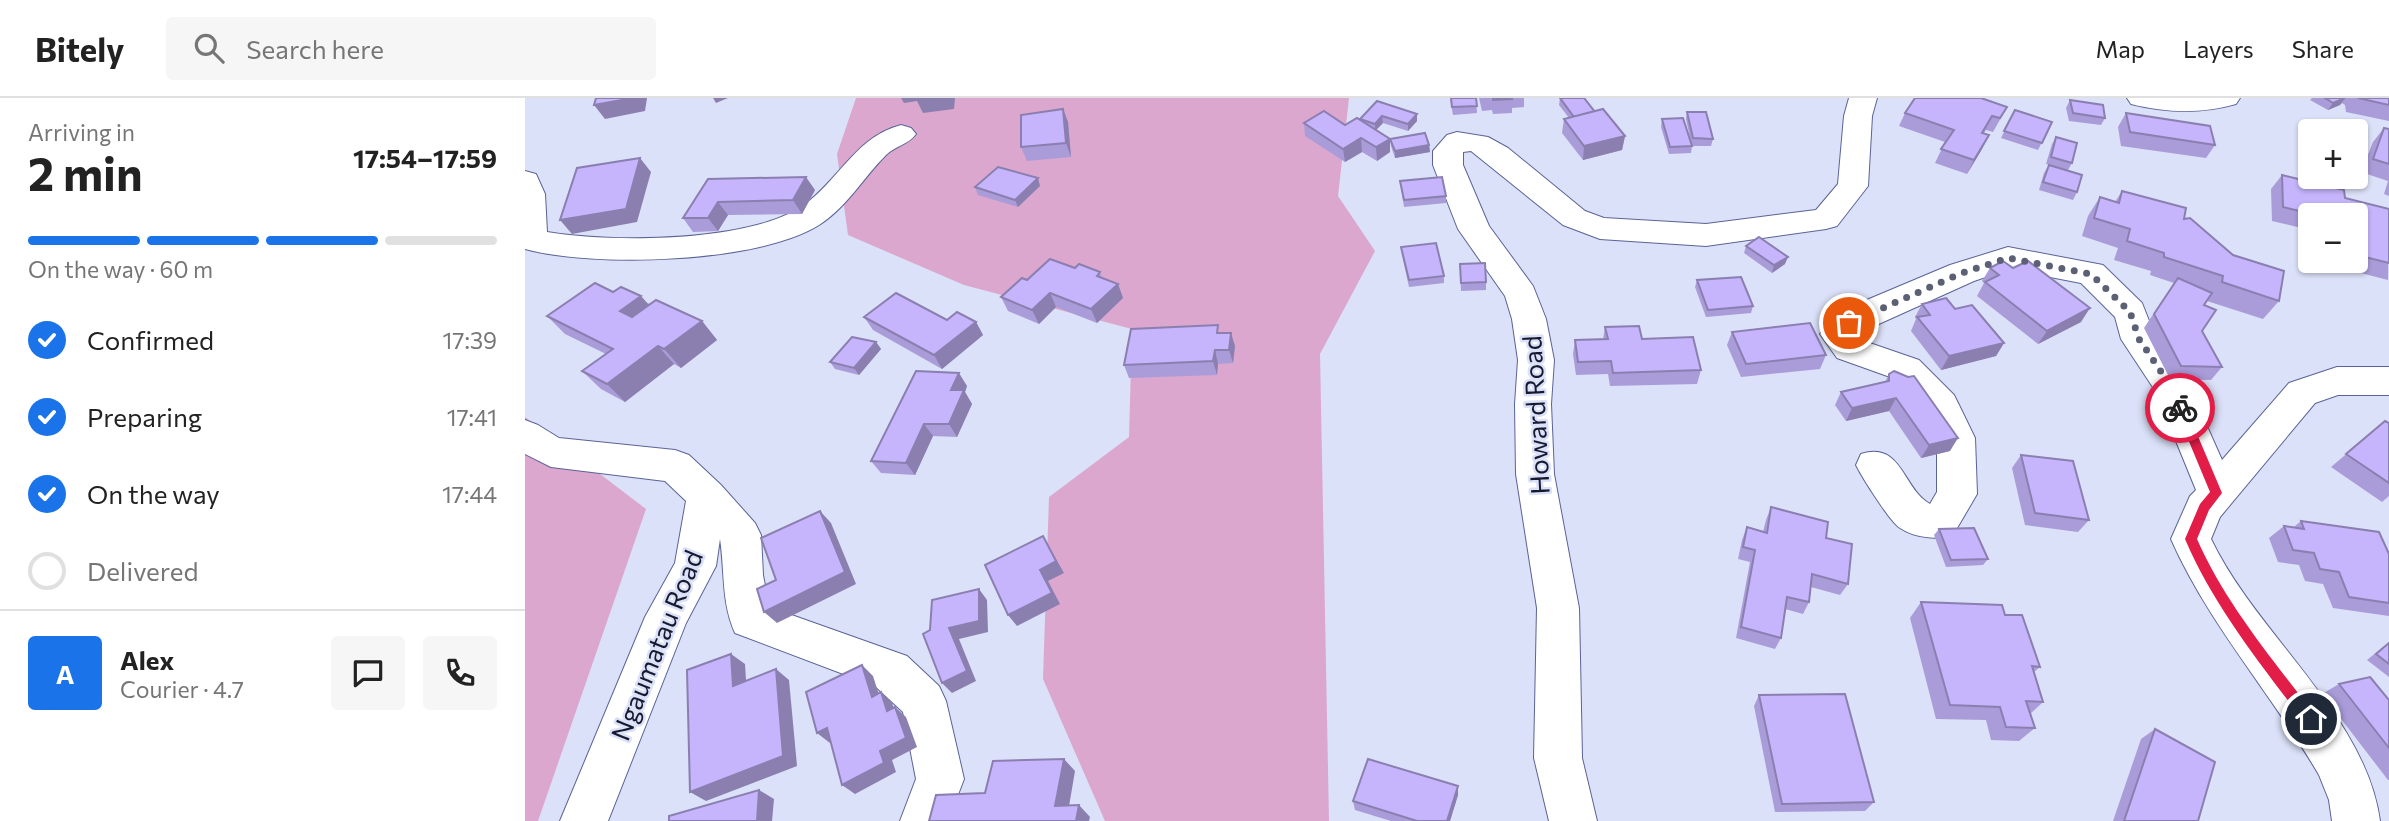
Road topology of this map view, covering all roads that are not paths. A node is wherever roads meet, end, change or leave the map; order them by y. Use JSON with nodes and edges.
{"nodes":[{"id":1,"x":1863,"y":98,"type":"edge"},
{"id":2,"x":2141,"y":98,"type":"edge"},
{"id":3,"x":2226,"y":98,"type":"edge"},
{"id":4,"x":901,"y":134,"type":"dead end"},
{"id":5,"x":525,"y":181,"type":"edge"},
{"id":6,"x":2389,"y":381,"type":"edge"},
{"id":7,"x":525,"y":435,"type":"edge"},
{"id":8,"x":1875,"y":465,"type":"dead end"},
{"id":9,"x":2217,"y":493,"type":"junction"},
{"id":10,"x":707,"y":496,"type":"junction"},
{"id":11,"x":584,"y":821,"type":"edge"},
{"id":12,"x":924,"y":821,"type":"edge"},
{"id":13,"x":1573,"y":821,"type":"edge"},
{"id":14,"x":2356,"y":821,"type":"edge"}],
"edges":[{"from":1,"to":13,"type":"street","name":"Howard Road"},
{"from":2,"to":3,"type":"street"},
{"from":4,"to":5,"type":"street"},
{"from":6,"to":9,"type":"street"},
{"from":7,"to":10,"type":"street"},
{"from":8,"to":9,"type":"street"},
{"from":9,"to":14,"type":"street"},
{"from":10,"to":11,"type":"street","name":"Ngaumatau Road"},
{"from":10,"to":12,"type":"street"}]}
